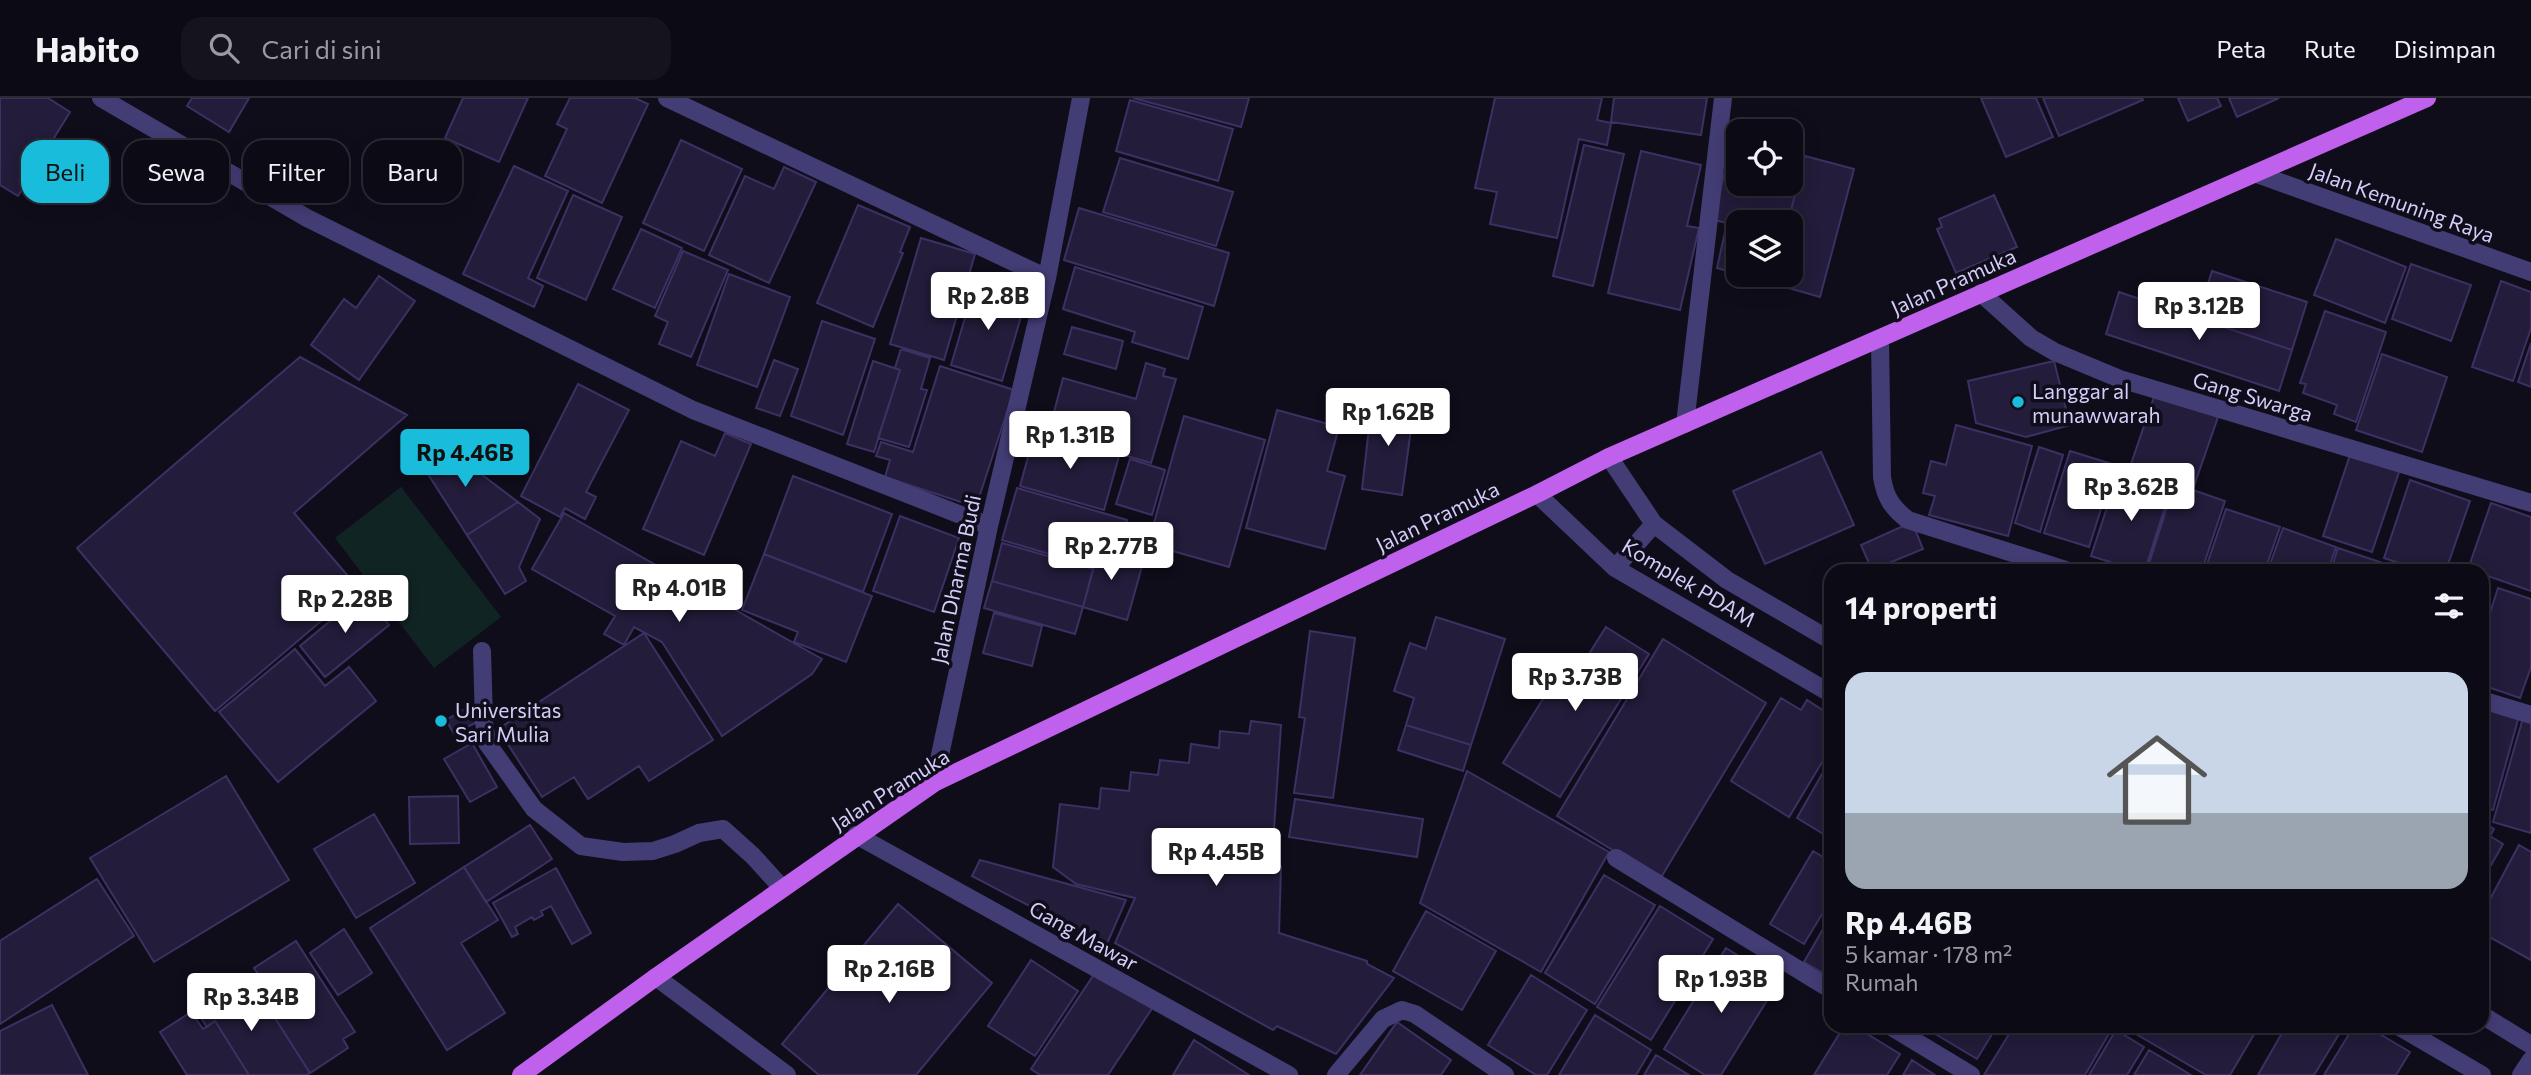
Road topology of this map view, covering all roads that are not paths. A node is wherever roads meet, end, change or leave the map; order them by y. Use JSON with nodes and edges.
{"nodes":[{"id":1,"x":101,"y":98,"type":"edge"},
{"id":2,"x":667,"y":98,"type":"edge"},
{"id":3,"x":1081,"y":98,"type":"edge"},
{"id":4,"x":1723,"y":98,"type":"edge"},
{"id":5,"x":2427,"y":98,"type":"edge"},
{"id":6,"x":2257,"y":174,"type":"junction"},
{"id":7,"x":2531,"y":272,"type":"edge"},
{"id":8,"x":1047,"y":278,"type":"junction"},
{"id":9,"x":1981,"y":293,"type":"junction"},
{"id":10,"x":1880,"y":339,"type":"junction"},
{"id":11,"x":1685,"y":424,"type":"junction"},
{"id":12,"x":1609,"y":457,"type":"junction"},
{"id":13,"x":1537,"y":494,"type":"junction"},
{"id":14,"x":2531,"y":503,"type":"edge"},
{"id":15,"x":1654,"y":524,"type":"junction"},
{"id":16,"x":989,"y":526,"type":"junction"},
{"id":17,"x":2047,"y":564,"type":"edge"},
{"id":18,"x":1615,"y":568,"type":"junction"},
{"id":19,"x":1824,"y":637,"type":"edge"},
{"id":20,"x":482,"y":651,"type":"dead end"},
{"id":21,"x":1824,"y":690,"type":"edge"},
{"id":22,"x":2489,"y":702,"type":"edge"},
{"id":23,"x":2531,"y":715,"type":"edge"},
{"id":24,"x":934,"y":783,"type":"junction"},
{"id":25,"x":856,"y":835,"type":"junction"},
{"id":26,"x":1616,"y":859,"type":"dead end"},
{"id":27,"x":782,"y":888,"type":"junction"},
{"id":28,"x":656,"y":977,"type":"junction"},
{"id":29,"x":1824,"y":985,"type":"edge"},
{"id":30,"x":2489,"y":1019,"type":"edge"},
{"id":31,"x":1902,"y":1033,"type":"edge"},
{"id":32,"x":2410,"y":1033,"type":"edge"},
{"id":33,"x":2531,"y":1045,"type":"edge"},
{"id":34,"x":2531,"y":1060,"type":"edge"},
{"id":35,"x":522,"y":1075,"type":"edge"},
{"id":36,"x":788,"y":1075,"type":"edge"},
{"id":37,"x":1289,"y":1075,"type":"edge"},
{"id":38,"x":1336,"y":1075,"type":"edge"},
{"id":39,"x":1505,"y":1075,"type":"edge"},
{"id":40,"x":1971,"y":1075,"type":"edge"},
{"id":41,"x":2482,"y":1075,"type":"edge"},
{"id":42,"x":2521,"y":1075,"type":"edge"}],
"edges":[{"from":1,"to":16,"type":"street"},
{"from":2,"to":8,"type":"street"},
{"from":3,"to":8,"type":"street","name":"Jalan Dharma Budi"},
{"from":4,"to":11,"type":"street"},
{"from":5,"to":6,"type":"main road","name":"Jalan Pramuka"},
{"from":6,"to":7,"type":"street","name":"Jalan Kemuning Raya"},
{"from":6,"to":9,"type":"main road","name":"Jalan Pramuka"},
{"from":8,"to":16,"type":"street","name":"Jalan Dharma Budi"},
{"from":9,"to":10,"type":"main road","name":"Jalan Pramuka"},
{"from":9,"to":14,"type":"street","name":"Gang Swarga"},
{"from":10,"to":11,"type":"main road","name":"Jalan Pramuka"},
{"from":10,"to":17,"type":"street"},
{"from":11,"to":12,"type":"main road","name":"Jalan Pramuka"},
{"from":12,"to":13,"type":"main road","name":"Jalan Pramuka"},
{"from":12,"to":15,"type":"street","name":"Komplek PDAM"},
{"from":13,"to":18,"type":"street","name":"Komplek PDAM"},
{"from":13,"to":24,"type":"main road","name":"Jalan Pramuka"},
{"from":15,"to":18,"type":"street"},
{"from":15,"to":19,"type":"street","name":"Komplek PDAM"},
{"from":16,"to":24,"type":"street","name":"Jalan Dharma Budi"},
{"from":18,"to":21,"type":"street","name":"Komplek PDAM"},
{"from":20,"to":27,"type":"street"},
{"from":22,"to":23,"type":"street"},
{"from":24,"to":25,"type":"main road","name":"Jalan Pramuka"},
{"from":25,"to":27,"type":"main road","name":"Jalan Pramuka"},
{"from":25,"to":37,"type":"street","name":"Gang Mawar"},
{"from":26,"to":29,"type":"street"},
{"from":27,"to":28,"type":"main road","name":"Jalan Pramuka"},
{"from":28,"to":35,"type":"main road","name":"Jalan Pramuka"},
{"from":28,"to":36,"type":"street"},
{"from":30,"to":33,"type":"street"},
{"from":31,"to":40,"type":"street"},
{"from":32,"to":41,"type":"street"},
{"from":34,"to":42,"type":"street"},
{"from":38,"to":39,"type":"street"}]}
